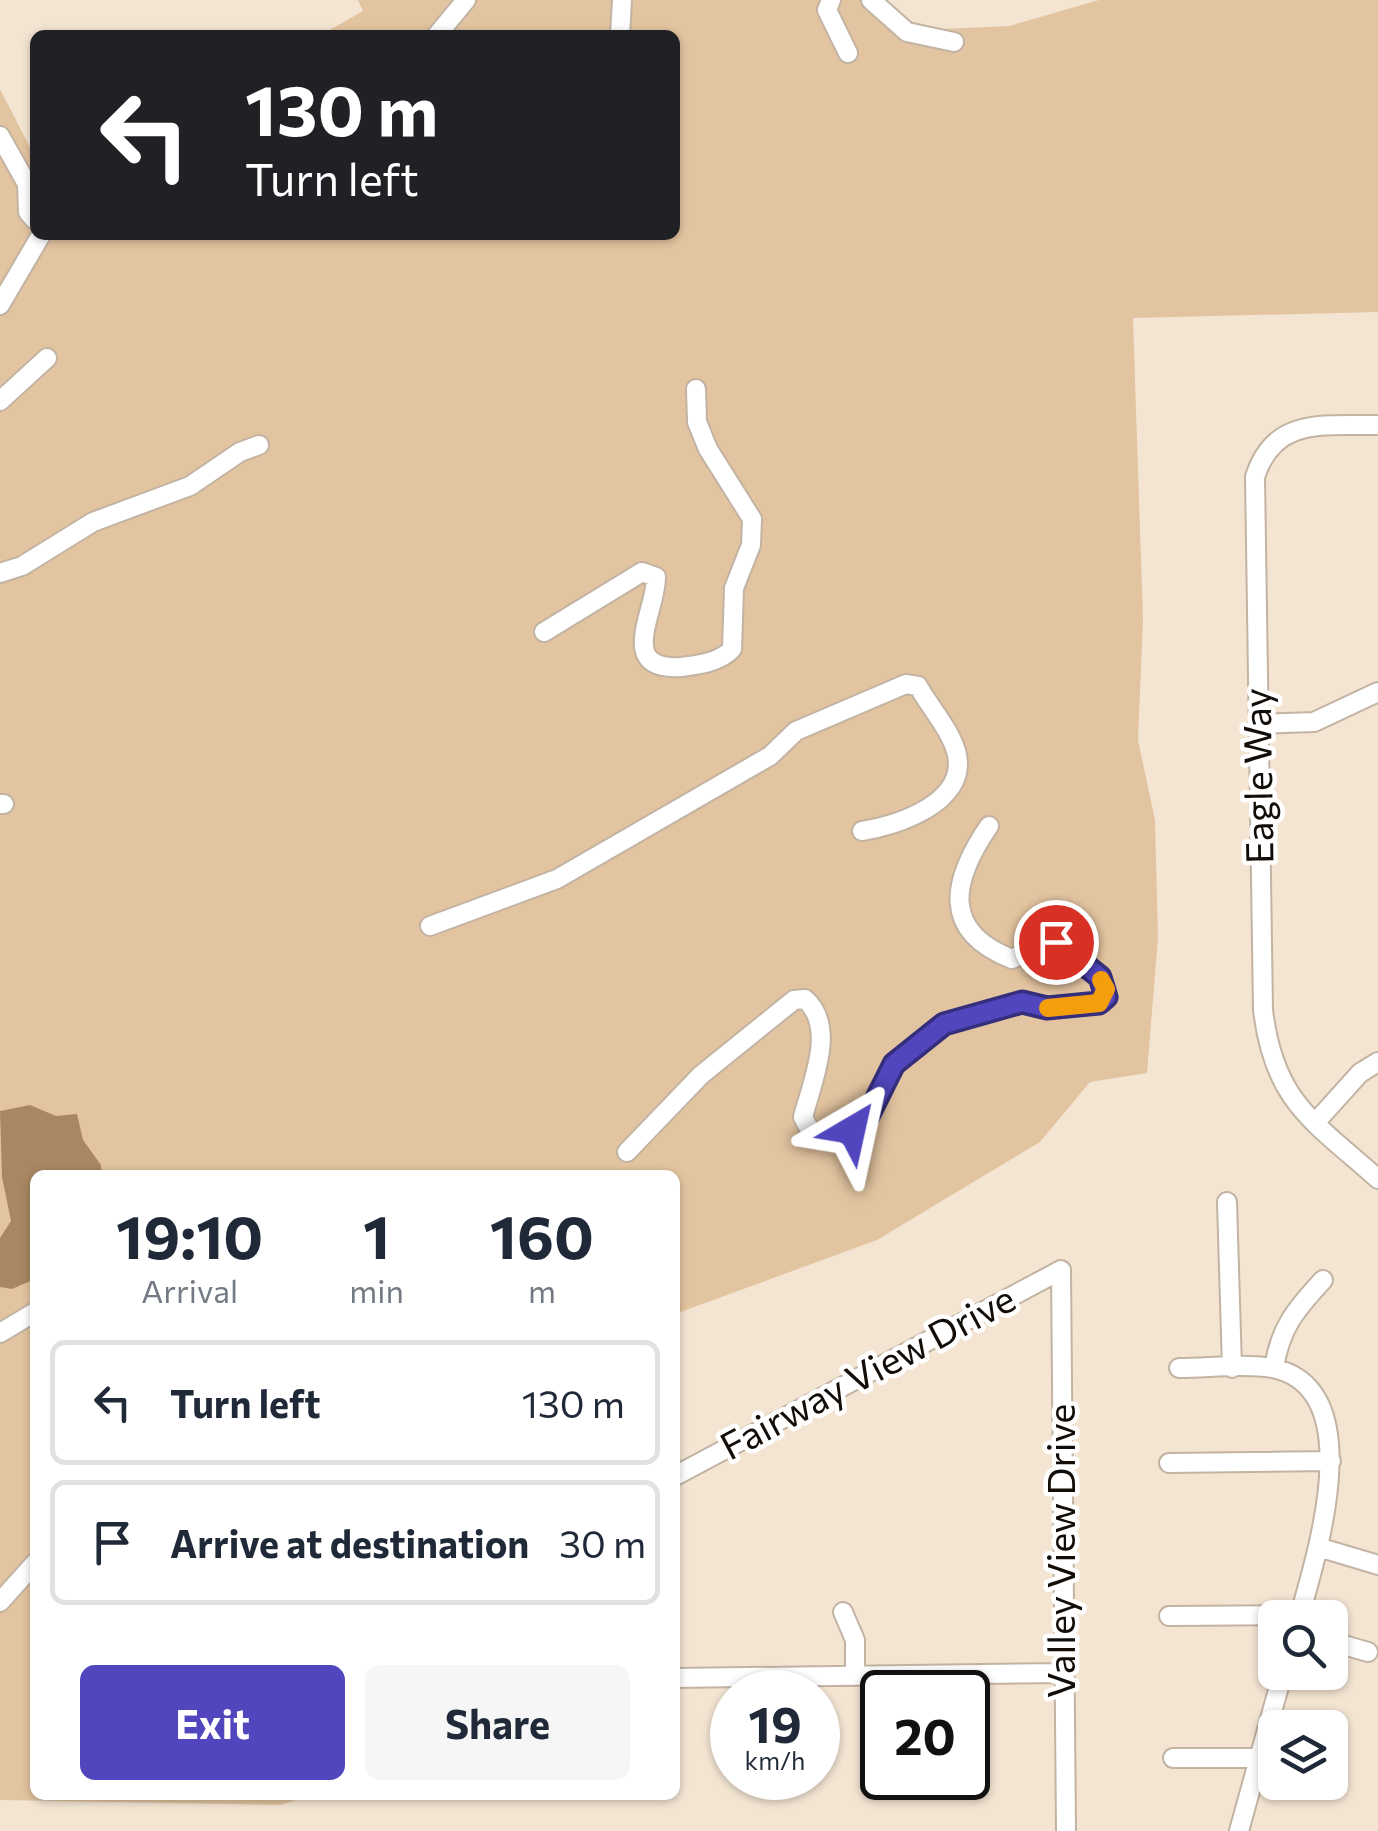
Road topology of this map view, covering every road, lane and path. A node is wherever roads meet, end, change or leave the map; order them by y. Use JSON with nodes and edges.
{"nodes":[{"id":1,"x":466,"y":0,"type":"edge"},
{"id":2,"x":622,"y":0,"type":"edge"},
{"id":3,"x":832,"y":0,"type":"edge"},
{"id":4,"x":871,"y":0,"type":"edge"},
{"id":5,"x":441,"y":30,"type":"edge"},
{"id":6,"x":620,"y":30,"type":"edge"},
{"id":7,"x":954,"y":42,"type":"dead end"},
{"id":8,"x":848,"y":53,"type":"dead end"},
{"id":9,"x":0,"y":136,"type":"edge"},
{"id":10,"x":30,"y":214,"type":"edge"},
{"id":11,"x":38,"y":240,"type":"edge"},
{"id":12,"x":0,"y":305,"type":"edge"},
{"id":13,"x":47,"y":358,"type":"dead end"},
{"id":14,"x":696,"y":389,"type":"dead end"},
{"id":15,"x":0,"y":401,"type":"edge"},
{"id":16,"x":1378,"y":425,"type":"edge"},
{"id":17,"x":259,"y":445,"type":"dead end"},
{"id":18,"x":0,"y":572,"type":"edge"},
{"id":19,"x":544,"y":632,"type":"dead end"},
{"id":20,"x":1378,"y":692,"type":"edge"},
{"id":21,"x":1258,"y":724,"type":"junction"},
{"id":22,"x":989,"y":826,"type":"dead end"},
{"id":23,"x":862,"y":831,"type":"dead end"},
{"id":24,"x":430,"y":926,"type":"dead end"},
{"id":25,"x":1378,"y":1062,"type":"edge"},
{"id":26,"x":1314,"y":1123,"type":"junction"},
{"id":27,"x":627,"y":1152,"type":"dead end"},
{"id":28,"x":1378,"y":1179,"type":"edge"},
{"id":29,"x":1227,"y":1202,"type":"dead end"},
{"id":30,"x":1061,"y":1270,"type":"joint"},
{"id":31,"x":1322,"y":1280,"type":"dead end"},
{"id":32,"x":30,"y":1315,"type":"edge"},
{"id":33,"x":0,"y":1333,"type":"edge"},
{"id":34,"x":1179,"y":1368,"type":"dead end"},
{"id":35,"x":1232,"y":1368,"type":"junction"},
{"id":36,"x":1274,"y":1368,"type":"junction"},
{"id":37,"x":1331,"y":1461,"type":"junction"},
{"id":38,"x":1168,"y":1463,"type":"dead end"},
{"id":39,"x":680,"y":1473,"type":"edge"},
{"id":40,"x":1318,"y":1546,"type":"junction"},
{"id":41,"x":1378,"y":1564,"type":"edge"},
{"id":42,"x":30,"y":1569,"type":"edge"},
{"id":43,"x":1304,"y":1600,"type":"edge"},
{"id":44,"x":0,"y":1602,"type":"edge"},
{"id":45,"x":843,"y":1612,"type":"dead end"},
{"id":46,"x":1170,"y":1616,"type":"dead end"},
{"id":47,"x":1258,"y":1616,"type":"edge"},
{"id":48,"x":1348,"y":1646,"type":"edge"},
{"id":49,"x":1368,"y":1652,"type":"dead end"},
{"id":50,"x":1062,"y":1673,"type":"junction"},
{"id":51,"x":855,"y":1676,"type":"junction"},
{"id":52,"x":680,"y":1678,"type":"edge"},
{"id":53,"x":1278,"y":1690,"type":"edge"},
{"id":54,"x":1173,"y":1758,"type":"dead end"},
{"id":55,"x":1257,"y":1758,"type":"junction"},
{"id":56,"x":1066,"y":1831,"type":"edge"},
{"id":57,"x":1239,"y":1831,"type":"edge"}],
"edges":[{"from":1,"to":5,"type":"street"},
{"from":2,"to":6,"type":"street"},
{"from":3,"to":8,"type":"street"},
{"from":4,"to":7,"type":"street"},
{"from":9,"to":10,"type":"street"},
{"from":11,"to":12,"type":"street"},
{"from":13,"to":15,"type":"street"},
{"from":14,"to":19,"type":"street"},
{"from":16,"to":21,"type":"street","name":"Eagle Way"},
{"from":17,"to":18,"type":"street"},
{"from":20,"to":21,"type":"street"},
{"from":21,"to":26,"type":"street","name":"Eagle Way"},
{"from":22,"to":27,"type":"street"},
{"from":23,"to":24,"type":"street"},
{"from":25,"to":26,"type":"street"},
{"from":26,"to":28,"type":"street","name":"Eagle Way"},
{"from":29,"to":35,"type":"street"},
{"from":30,"to":39,"type":"street","name":"Fairway View Drive"},
{"from":30,"to":50,"type":"street","name":"Valley View Drive"},
{"from":31,"to":36,"type":"street"},
{"from":32,"to":33,"type":"street"},
{"from":34,"to":35,"type":"street"},
{"from":35,"to":36,"type":"street"},
{"from":36,"to":37,"type":"street"},
{"from":37,"to":38,"type":"street"},
{"from":37,"to":40,"type":"street"},
{"from":40,"to":41,"type":"street"},
{"from":40,"to":43,"type":"street"},
{"from":42,"to":44,"type":"street"},
{"from":45,"to":51,"type":"street"},
{"from":46,"to":47,"type":"street"},
{"from":48,"to":49,"type":"street"},
{"from":50,"to":51,"type":"street"},
{"from":50,"to":56,"type":"street","name":"Valley View Drive"},
{"from":51,"to":52,"type":"street"},
{"from":53,"to":55,"type":"street"},
{"from":54,"to":55,"type":"street"},
{"from":55,"to":57,"type":"street"}]}
